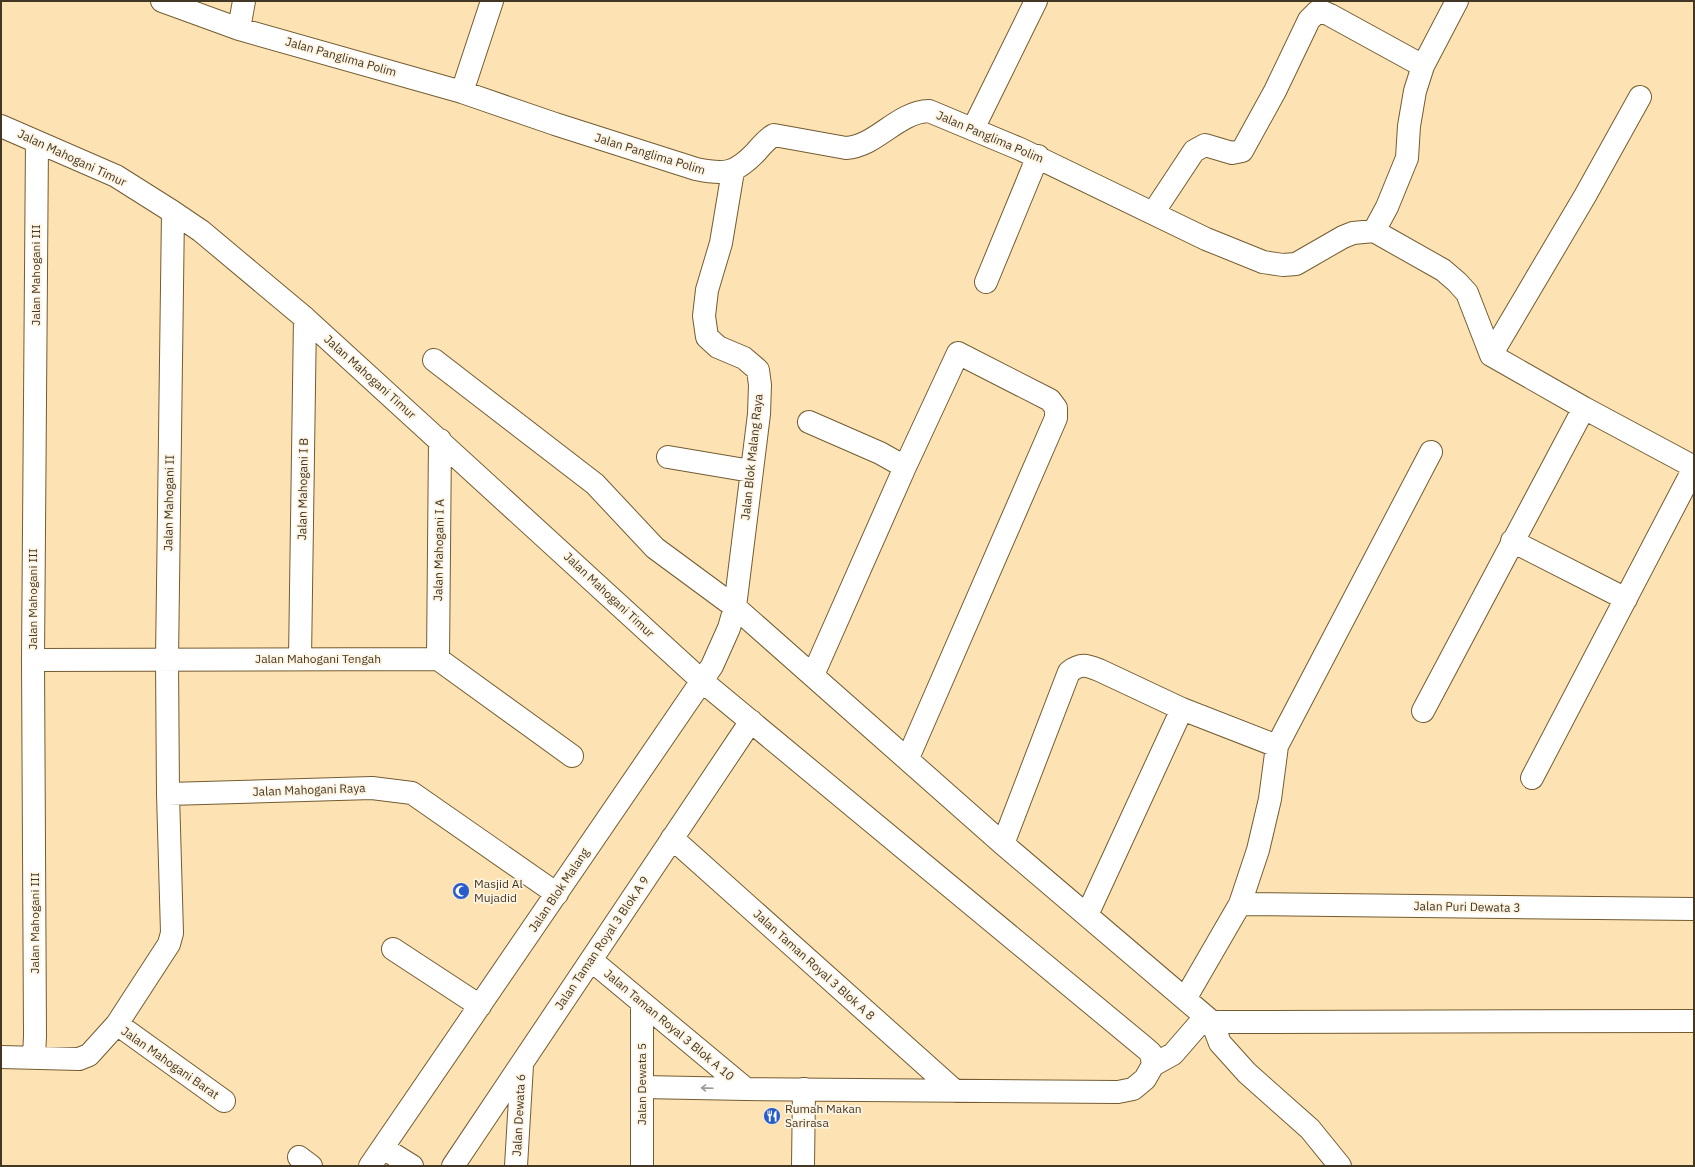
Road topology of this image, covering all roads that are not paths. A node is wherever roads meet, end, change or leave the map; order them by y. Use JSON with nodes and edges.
{"nodes":[{"id":1,"x":162,"y":1,"type":"edge"},
{"id":2,"x":244,"y":1,"type":"edge"},
{"id":3,"x":492,"y":1,"type":"edge"},
{"id":4,"x":1036,"y":1,"type":"edge"},
{"id":5,"x":1457,"y":1,"type":"edge"},
{"id":6,"x":239,"y":28,"type":"junction"},
{"id":7,"x":1423,"y":66,"type":"junction"},
{"id":8,"x":462,"y":92,"type":"junction"},
{"id":9,"x":1640,"y":97,"type":"dead end"},
{"id":10,"x":1,"y":126,"type":"edge"},
{"id":11,"x":973,"y":129,"type":"junction"},
{"id":12,"x":37,"y":142,"type":"junction"},
{"id":13,"x":1038,"y":156,"type":"junction"},
{"id":14,"x":733,"y":171,"type":"junction"},
{"id":15,"x":173,"y":212,"type":"junction"},
{"id":16,"x":1153,"y":212,"type":"junction"},
{"id":17,"x":1374,"y":231,"type":"junction"},
{"id":18,"x":986,"y":282,"type":"dead end"},
{"id":19,"x":305,"y":318,"type":"junction"},
{"id":20,"x":1491,"y":355,"type":"junction"},
{"id":21,"x":434,"y":360,"type":"dead end"},
{"id":22,"x":1584,"y":408,"type":"junction"},
{"id":23,"x":809,"y":422,"type":"dead end"},
{"id":24,"x":440,"y":440,"type":"junction"},
{"id":25,"x":1431,"y":452,"type":"dead end"},
{"id":26,"x":668,"y":457,"type":"dead end"},
{"id":27,"x":904,"y":467,"type":"junction"},
{"id":28,"x":1694,"y":467,"type":"edge"},
{"id":29,"x":752,"y":471,"type":"junction"},
{"id":30,"x":1512,"y":541,"type":"junction"},
{"id":31,"x":1626,"y":600,"type":"junction"},
{"id":32,"x":735,"y":607,"type":"junction"},
{"id":33,"x":300,"y":659,"type":"junction"},
{"id":34,"x":438,"y":659,"type":"junction"},
{"id":35,"x":33,"y":660,"type":"junction"},
{"id":36,"x":167,"y":660,"type":"junction"},
{"id":37,"x":707,"y":674,"type":"junction"},
{"id":38,"x":813,"y":675,"type":"junction"},
{"id":39,"x":1182,"y":709,"type":"junction"},
{"id":40,"x":1423,"y":711,"type":"dead end"},
{"id":41,"x":751,"y":721,"type":"junction"},
{"id":42,"x":1277,"y":746,"type":"junction"},
{"id":43,"x":572,"y":756,"type":"dead end"},
{"id":44,"x":908,"y":758,"type":"junction"},
{"id":45,"x":1532,"y":778,"type":"dead end"},
{"id":46,"x":168,"y":794,"type":"junction"},
{"id":47,"x":672,"y":838,"type":"junction"},
{"id":48,"x":1002,"y":844,"type":"junction"},
{"id":49,"x":557,"y":894,"type":"junction"},
{"id":50,"x":1240,"y":904,"type":"junction"},
{"id":51,"x":1694,"y":909,"type":"edge"},
{"id":52,"x":1088,"y":915,"type":"junction"},
{"id":53,"x":393,"y":949,"type":"dead end"},
{"id":54,"x":591,"y":960,"type":"junction"},
{"id":55,"x":1185,"y":999,"type":"junction"},
{"id":56,"x":642,"y":1003,"type":"junction"},
{"id":57,"x":480,"y":1006,"type":"junction"},
{"id":58,"x":1205,"y":1020,"type":"junction"},
{"id":59,"x":1694,"y":1021,"type":"edge"},
{"id":60,"x":117,"y":1024,"type":"junction"},
{"id":61,"x":1,"y":1056,"type":"edge"},
{"id":62,"x":34,"y":1057,"type":"junction"},
{"id":63,"x":522,"y":1063,"type":"junction"},
{"id":64,"x":1153,"y":1065,"type":"junction"},
{"id":65,"x":642,"y":1087,"type":"junction"},
{"id":66,"x":746,"y":1089,"type":"junction"},
{"id":67,"x":804,"y":1089,"type":"junction"},
{"id":68,"x":955,"y":1091,"type":"junction"},
{"id":69,"x":224,"y":1101,"type":"dead end"},
{"id":70,"x":383,"y":1148,"type":"junction"},
{"id":71,"x":370,"y":1166,"type":"edge"},
{"id":72,"x":412,"y":1166,"type":"edge"},
{"id":73,"x":453,"y":1166,"type":"edge"},
{"id":74,"x":516,"y":1166,"type":"edge"},
{"id":75,"x":642,"y":1166,"type":"edge"},
{"id":76,"x":804,"y":1166,"type":"edge"},
{"id":77,"x":1340,"y":1166,"type":"edge"}],
"edges":[{"from":1,"to":6,"type":"street","name":"Jalan Panglima Polim"},
{"from":2,"to":6,"type":"street"},
{"from":3,"to":8,"type":"street"},
{"from":4,"to":11,"type":"street"},
{"from":5,"to":7,"type":"street"},
{"from":6,"to":8,"type":"street","name":"Jalan Panglima Polim"},
{"from":7,"to":16,"type":"street"},
{"from":7,"to":17,"type":"street"},
{"from":8,"to":14,"type":"street","name":"Jalan Panglima Polim"},
{"from":9,"to":20,"type":"street"},
{"from":10,"to":12,"type":"street","name":"Jalan Mahogani Timur"},
{"from":11,"to":13,"type":"street","name":"Jalan Panglima Polim"},
{"from":11,"to":14,"type":"street","name":"Jalan Panglima Polim"},
{"from":12,"to":15,"type":"street","name":"Jalan Mahogani Timur"},
{"from":12,"to":35,"type":"street","name":"Jalan Mahogani III"},
{"from":13,"to":16,"type":"street","name":"Jalan Panglima Polim"},
{"from":13,"to":18,"type":"street"},
{"from":14,"to":29,"type":"street","name":"Jalan Blok Malang Raya"},
{"from":15,"to":19,"type":"street","name":"Jalan Mahogani Timur"},
{"from":15,"to":36,"type":"street","name":"Jalan Mahogani II"},
{"from":16,"to":17,"type":"street","name":"Jalan Panglima Polim"},
{"from":17,"to":20,"type":"street"},
{"from":19,"to":24,"type":"street","name":"Jalan Mahogani Timur"},
{"from":19,"to":33,"type":"street","name":"Jalan Mahogani I B"},
{"from":20,"to":22,"type":"street"},
{"from":21,"to":32,"type":"street"},
{"from":22,"to":28,"type":"street"},
{"from":22,"to":30,"type":"street"},
{"from":23,"to":27,"type":"street"},
{"from":24,"to":34,"type":"street","name":"Jalan Mahogani I A"},
{"from":24,"to":37,"type":"street","name":"Jalan Mahogani Timur"},
{"from":25,"to":42,"type":"street"},
{"from":26,"to":29,"type":"street"},
{"from":27,"to":38,"type":"street"},
{"from":27,"to":44,"type":"street"},
{"from":28,"to":31,"type":"street"},
{"from":29,"to":32,"type":"street","name":"Jalan Blok Malang Raya"},
{"from":30,"to":31,"type":"street"},
{"from":30,"to":40,"type":"street"},
{"from":31,"to":45,"type":"street"},
{"from":32,"to":37,"type":"street","name":"Jalan Blok Malang"},
{"from":32,"to":38,"type":"street"},
{"from":33,"to":34,"type":"street","name":"Jalan Mahogani Tengah"},
{"from":33,"to":36,"type":"street","name":"Jalan Mahogani Tengah"},
{"from":34,"to":43,"type":"street"},
{"from":35,"to":36,"type":"street","name":"Jalan Mahogani Tengah"},
{"from":35,"to":62,"type":"street","name":"Jalan Mahogani III"},
{"from":36,"to":46,"type":"street","name":"Jalan Mahogani II"},
{"from":37,"to":41,"type":"street","name":"Jalan Mahogani Timur"},
{"from":37,"to":49,"type":"street","name":"Jalan Blok Malang"},
{"from":38,"to":44,"type":"street"},
{"from":39,"to":42,"type":"street"},
{"from":39,"to":48,"type":"street"},
{"from":39,"to":52,"type":"street"},
{"from":41,"to":47,"type":"street","name":"Jalan Taman Royal 3 Blok A 9"},
{"from":41,"to":64,"type":"street","name":"Jalan Mahogani Timur"},
{"from":42,"to":50,"type":"street"},
{"from":44,"to":48,"type":"street"},
{"from":46,"to":49,"type":"street","name":"Jalan Mahogani Raya"},
{"from":46,"to":60,"type":"street"},
{"from":47,"to":54,"type":"street","name":"Jalan Taman Royal 3 Blok A 9"},
{"from":47,"to":68,"type":"street","name":"Jalan Taman Royal 3 Blok A 8"},
{"from":48,"to":52,"type":"street"},
{"from":49,"to":57,"type":"street","name":"Jalan Blok Malang"},
{"from":50,"to":51,"type":"street","name":"Jalan Puri Dewata 3"},
{"from":50,"to":55,"type":"street"},
{"from":52,"to":55,"type":"street"},
{"from":53,"to":57,"type":"street"},
{"from":54,"to":56,"type":"street","name":"Jalan Taman Royal 3 Blok A 10"},
{"from":54,"to":63,"type":"street","name":"Jalan Taman Royal 3 Blok A 9"},
{"from":55,"to":58,"type":"street"},
{"from":56,"to":65,"type":"street","name":"Jalan Dewata 5"},
{"from":56,"to":66,"type":"street","name":"Jalan Taman Royal 3 Blok A 10"},
{"from":57,"to":70,"type":"street","name":"Jalan Blok Malang"},
{"from":58,"to":59,"type":"street"},
{"from":58,"to":64,"type":"street"},
{"from":58,"to":77,"type":"street"},
{"from":60,"to":62,"type":"street"},
{"from":60,"to":69,"type":"street","name":"Jalan Mahogani Barat"},
{"from":61,"to":62,"type":"street"},
{"from":63,"to":73,"type":"street","name":"Jalan Taman Royal 3 Blok A 9"},
{"from":63,"to":74,"type":"street","name":"Jalan Dewata 6"},
{"from":64,"to":68,"type":"street"},
{"from":66,"to":65,"type":"street","one_way":true},
{"from":65,"to":75,"type":"street","name":"Jalan Dewata 5"},
{"from":66,"to":67,"type":"street"},
{"from":67,"to":68,"type":"street"},
{"from":67,"to":76,"type":"street"},
{"from":70,"to":71,"type":"street","name":"Jalan Blok Malang"},
{"from":70,"to":72,"type":"street"}]}
